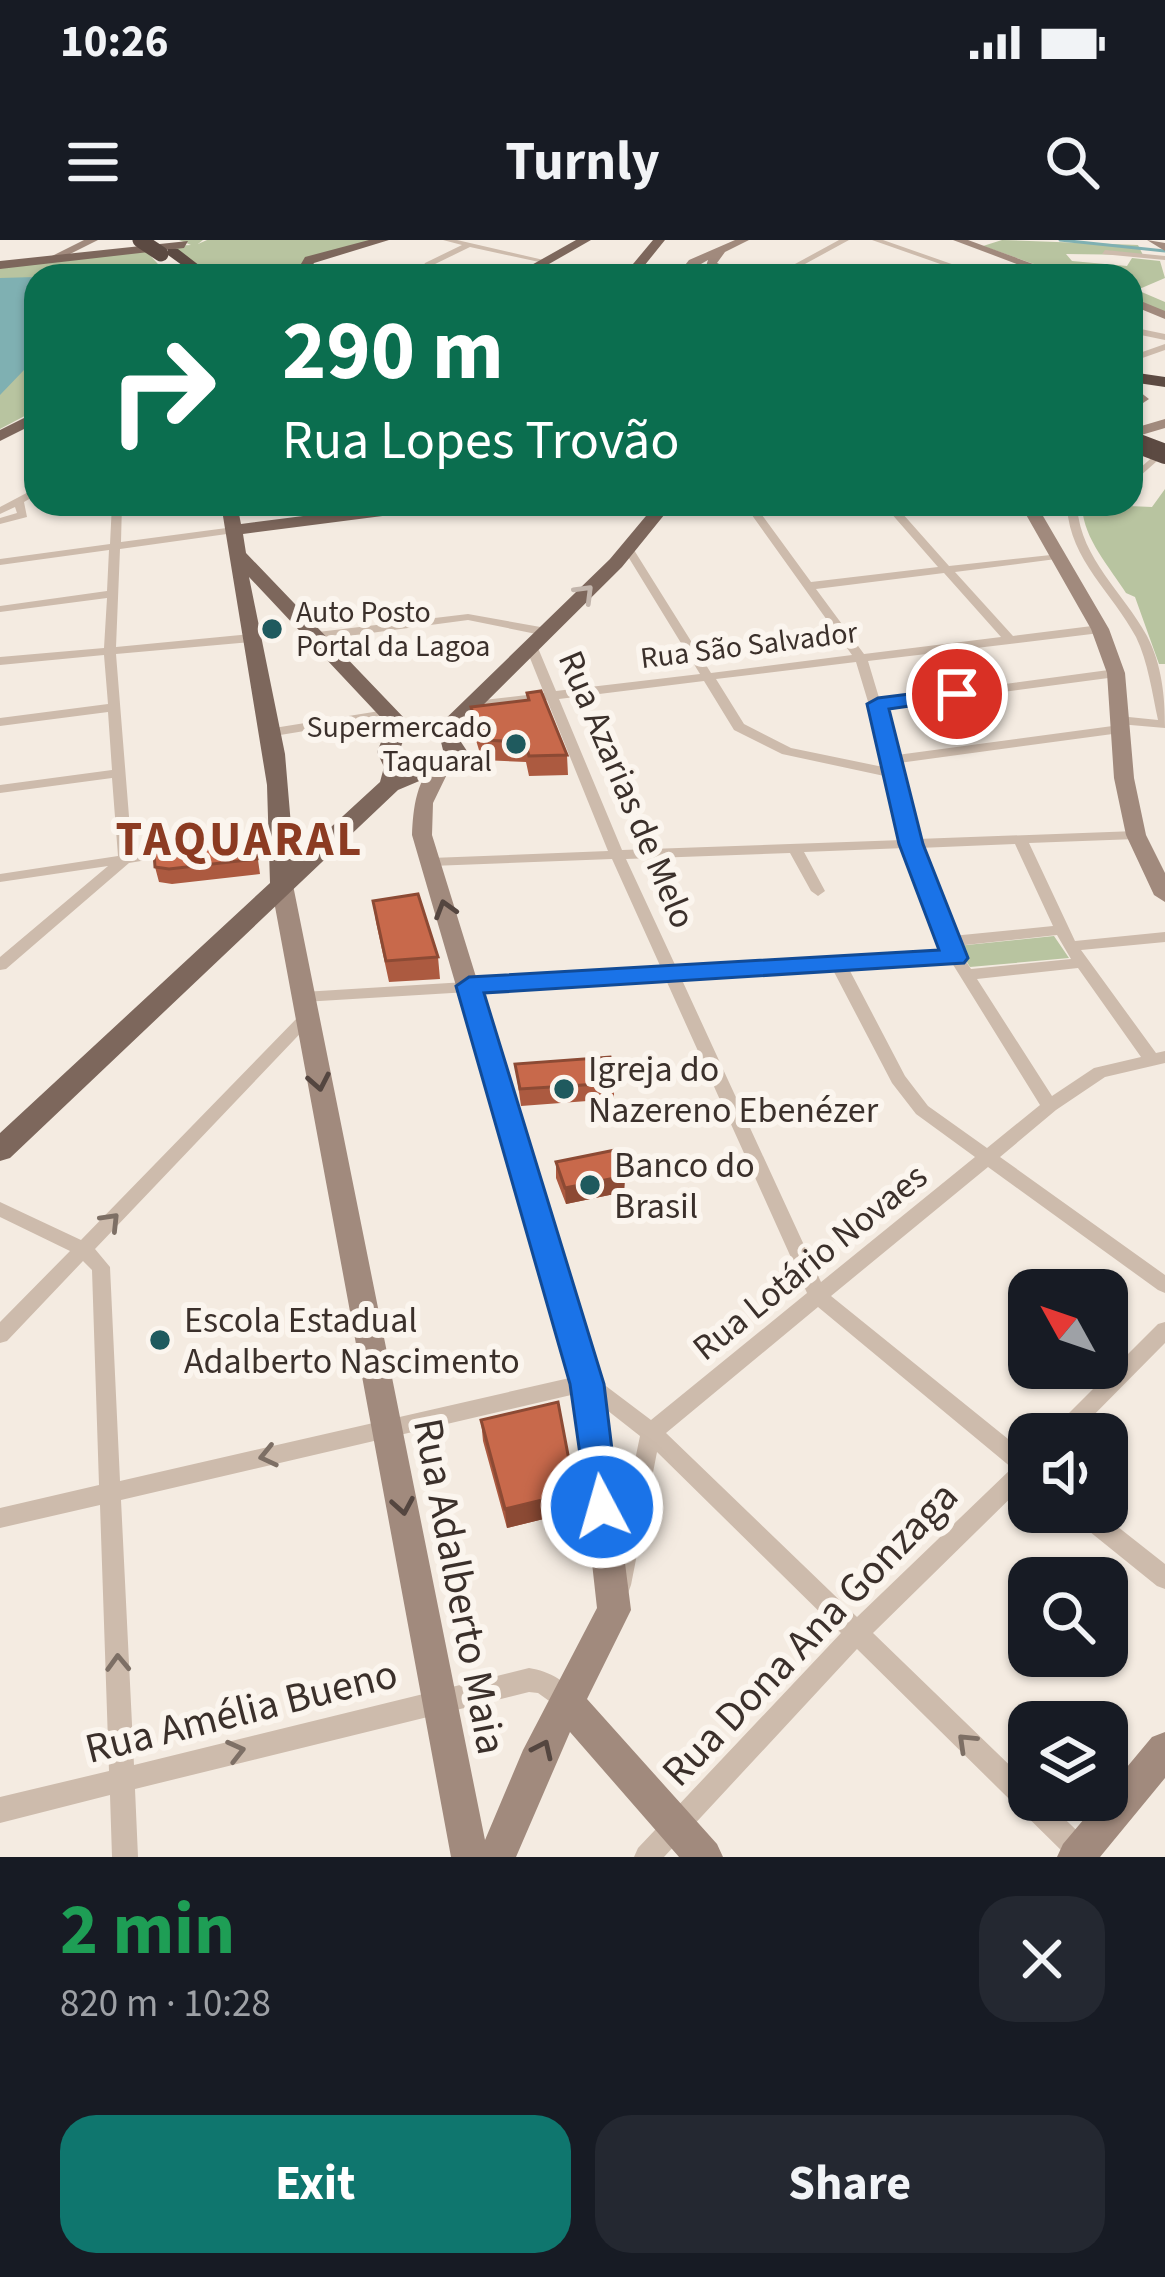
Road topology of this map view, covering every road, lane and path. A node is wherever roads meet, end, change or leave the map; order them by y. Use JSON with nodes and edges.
{"nodes":[{"id":1,"x":140,"y":240,"type":"edge"},
{"id":2,"x":383,"y":240,"type":"edge"},
{"id":3,"x":395,"y":240,"type":"edge"},
{"id":4,"x":447,"y":240,"type":"edge"},
{"id":5,"x":659,"y":240,"type":"edge"},
{"id":6,"x":744,"y":240,"type":"edge"},
{"id":7,"x":845,"y":240,"type":"edge"},
{"id":8,"x":876,"y":240,"type":"edge"},
{"id":9,"x":958,"y":240,"type":"edge"},
{"id":10,"x":1152,"y":240,"type":"edge"},
{"id":11,"x":580,"y":241,"type":"edge"},
{"id":12,"x":476,"y":242,"type":"edge"},
{"id":13,"x":200,"y":243,"type":"dead end"},
{"id":14,"x":100,"y":244,"type":"edge"},
{"id":15,"x":169,"y":247,"type":"edge"},
{"id":16,"x":1165,"y":248,"type":"edge"},
{"id":17,"x":721,"y":250,"type":"junction"},
{"id":18,"x":1105,"y":252,"type":"dead end"},
{"id":19,"x":335,"y":255,"type":"junction"},
{"id":20,"x":1165,"y":258,"type":"edge"},
{"id":21,"x":940,"y":260,"type":"junction"},
{"id":22,"x":544,"y":261,"type":"junction"},
{"id":23,"x":0,"y":263,"type":"edge"},
{"id":24,"x":350,"y":263,"type":"joint"},
{"id":25,"x":307,"y":264,"type":"edge"},
{"id":26,"x":432,"y":264,"type":"edge"},
{"id":27,"x":539,"y":264,"type":"edge"},
{"id":28,"x":639,"y":264,"type":"edge"},
{"id":29,"x":694,"y":264,"type":"edge"},
{"id":30,"x":710,"y":264,"type":"edge"},
{"id":31,"x":800,"y":264,"type":"edge"},
{"id":32,"x":941,"y":264,"type":"edge"},
{"id":33,"x":950,"y":264,"type":"edge"},
{"id":34,"x":1026,"y":264,"type":"edge"},
{"id":35,"x":24,"y":498,"type":"edge"},
{"id":36,"x":18,"y":501,"type":"junction"},
{"id":37,"x":0,"y":511,"type":"edge"},
{"id":38,"x":116,"y":516,"type":"edge"},
{"id":39,"x":231,"y":516,"type":"edge"},
{"id":40,"x":319,"y":516,"type":"edge"},
{"id":41,"x":655,"y":516,"type":"edge"},
{"id":42,"x":758,"y":516,"type":"edge"},
{"id":43,"x":899,"y":516,"type":"edge"},
{"id":44,"x":1032,"y":516,"type":"edge"},
{"id":45,"x":1073,"y":516,"type":"edge"},
{"id":46,"x":0,"y":520,"type":"edge"},
{"id":47,"x":235,"y":541,"type":"junction"},
{"id":48,"x":114,"y":546,"type":"junction"},
{"id":49,"x":628,"y":550,"type":"junction"},
{"id":50,"x":1056,"y":556,"type":"junction"},
{"id":51,"x":0,"y":562,"type":"edge"},
{"id":52,"x":948,"y":569,"type":"junction"},
{"id":53,"x":809,"y":586,"type":"junction"},
{"id":54,"x":113,"y":594,"type":"junction"},
{"id":55,"x":0,"y":609,"type":"edge"},
{"id":56,"x":299,"y":618,"type":"junction"},
{"id":57,"x":1100,"y":628,"type":"junction"},
{"id":58,"x":547,"y":632,"type":"junction"},
{"id":59,"x":250,"y":634,"type":"junction"},
{"id":60,"x":318,"y":636,"type":"junction"},
{"id":61,"x":1010,"y":640,"type":"junction"},
{"id":62,"x":532,"y":648,"type":"junction"},
{"id":63,"x":110,"y":650,"type":"junction"},
{"id":64,"x":861,"y":659,"type":"junction"},
{"id":65,"x":0,"y":662,"type":"edge"},
{"id":66,"x":1116,"y":673,"type":"junction"},
{"id":67,"x":709,"y":677,"type":"junction"},
{"id":68,"x":552,"y":697,"type":"junction"},
{"id":69,"x":878,"y":704,"type":"junction"},
{"id":70,"x":475,"y":705,"type":"junction"},
{"id":71,"x":114,"y":707,"type":"junction"},
{"id":72,"x":396,"y":718,"type":"junction"},
{"id":73,"x":0,"y":722,"type":"edge"},
{"id":74,"x":1165,"y":723,"type":"edge"},
{"id":75,"x":1119,"y":724,"type":"junction"},
{"id":76,"x":274,"y":732,"type":"junction"},
{"id":77,"x":442,"y":734,"type":"junction"},
{"id":78,"x":894,"y":767,"type":"junction"},
{"id":79,"x":440,"y":768,"type":"junction"},
{"id":80,"x":119,"y":773,"type":"junction"},
{"id":81,"x":390,"y":785,"type":"junction"},
{"id":82,"x":0,"y":789,"type":"edge"},
{"id":83,"x":347,"y":825,"type":"junction"},
{"id":84,"x":1136,"y":835,"type":"junction"},
{"id":85,"x":285,"y":836,"type":"junction"},
{"id":86,"x":1020,"y":839,"type":"junction"},
{"id":87,"x":911,"y":844,"type":"junction"},
{"id":88,"x":207,"y":847,"type":"edge"},
{"id":89,"x":794,"y":847,"type":"junction"},
{"id":90,"x":186,"y":850,"type":"edge"},
{"id":91,"x":616,"y":853,"type":"junction"},
{"id":92,"x":125,"y":859,"type":"junction"},
{"id":93,"x":431,"y":862,"type":"junction"},
{"id":94,"x":1156,"y":865,"type":"edge"},
{"id":95,"x":0,"y":878,"type":"edge"},
{"id":96,"x":282,"y":885,"type":"junction"},
{"id":97,"x":818,"y":891,"type":"dead end"},
{"id":98,"x":1165,"y":895,"type":"edge"},
{"id":99,"x":1061,"y":930,"type":"junction"},
{"id":100,"x":1165,"y":937,"type":"edge"},
{"id":101,"x":1070,"y":946,"type":"junction"},
{"id":102,"x":951,"y":950,"type":"junction"},
{"id":103,"x":1082,"y":963,"type":"junction"},
{"id":104,"x":0,"y":965,"type":"edge"},
{"id":105,"x":839,"y":966,"type":"junction"},
{"id":106,"x":672,"y":975,"type":"junction"},
{"id":107,"x":965,"y":975,"type":"junction"},
{"id":108,"x":469,"y":986,"type":"junction"},
{"id":109,"x":304,"y":1008,"type":"junction"},
{"id":110,"x":1158,"y":1058,"type":"edge"},
{"id":111,"x":1050,"y":1106,"type":"junction"},
{"id":112,"x":0,"y":1150,"type":"edge"},
{"id":113,"x":986,"y":1160,"type":"junction"},
{"id":114,"x":0,"y":1210,"type":"edge"},
{"id":115,"x":83,"y":1250,"type":"junction"},
{"id":116,"x":1165,"y":1285,"type":"edge"},
{"id":117,"x":818,"y":1296,"type":"junction"},
{"id":118,"x":1165,"y":1330,"type":"edge"},
{"id":119,"x":0,"y":1335,"type":"edge"},
{"id":120,"x":587,"y":1384,"type":"junction"},
{"id":121,"x":1082,"y":1413,"type":"edge"},
{"id":122,"x":390,"y":1429,"type":"junction"},
{"id":123,"x":651,"y":1432,"type":"junction"},
{"id":124,"x":1008,"y":1452,"type":"edge"},
{"id":125,"x":1008,"y":1487,"type":"edge"},
{"id":126,"x":111,"y":1491,"type":"junction"},
{"id":127,"x":0,"y":1518,"type":"edge"},
{"id":128,"x":1108,"y":1533,"type":"edge"},
{"id":129,"x":1165,"y":1578,"type":"edge"},
{"id":130,"x":614,"y":1610,"type":"junction"},
{"id":131,"x":854,"y":1635,"type":"junction"},
{"id":132,"x":439,"y":1700,"type":"junction"},
{"id":133,"x":566,"y":1701,"type":"junction"},
{"id":134,"x":1165,"y":1750,"type":"edge"},
{"id":135,"x":122,"y":1780,"type":"junction"},
{"id":136,"x":0,"y":1810,"type":"edge"},
{"id":137,"x":676,"y":1825,"type":"junction"},
{"id":138,"x":1081,"y":1855,"type":"edge"},
{"id":139,"x":125,"y":1857,"type":"edge"},
{"id":140,"x":470,"y":1857,"type":"edge"},
{"id":141,"x":497,"y":1857,"type":"edge"},
{"id":142,"x":647,"y":1857,"type":"edge"},
{"id":143,"x":704,"y":1857,"type":"edge"}],
"edges":[{"from":1,"to":15,"type":"highway","bridge":true},
{"from":2,"to":19,"type":"main road"},
{"from":3,"to":24,"type":"main road"},
{"from":4,"to":12,"type":"street"},
{"from":5,"to":28,"type":"main road"},
{"from":6,"to":17,"type":"main road"},
{"from":7,"to":31,"type":"street"},
{"from":8,"to":21,"type":"street"},
{"from":9,"to":34,"type":"main road"},
{"from":10,"to":16,"type":"main road"},
{"from":11,"to":22,"type":"main road"},
{"from":12,"to":22,"type":"street"},
{"from":12,"to":26,"type":"street"},
{"from":13,"to":15,"type":"main road"},
{"from":14,"to":15,"type":"main road"},
{"from":14,"to":23,"type":"main road"},
{"from":15,"to":23,"type":"main road"},
{"from":17,"to":29,"type":"main road"},
{"from":17,"to":30,"type":"main road"},
{"from":18,"to":20,"type":"street"},
{"from":19,"to":24,"type":"main road"},
{"from":19,"to":25,"type":"main road"},
{"from":21,"to":32,"type":"street"},
{"from":21,"to":33,"type":"street"},
{"from":22,"to":27,"type":"main road"},
{"from":35,"to":36,"type":"street"},
{"from":36,"to":37,"type":"street"},
{"from":36,"to":46,"type":"street"},
{"from":38,"to":48,"type":"street"},
{"from":39,"to":47,"type":"main road","name":"Rua Adalberto Maia"},
{"from":40,"to":47,"type":"main road"},
{"from":41,"to":49,"type":"main road"},
{"from":42,"to":53,"type":"street"},
{"from":43,"to":52,"type":"street"},
{"from":44,"to":50,"type":"main road"},
{"from":45,"to":74,"type":"street"},
{"from":47,"to":48,"type":"street"},
{"from":47,"to":56,"type":"main road"},
{"from":47,"to":59,"type":"main road","name":"Rua Adalberto Maia"},
{"from":48,"to":51,"type":"street"},
{"from":48,"to":54,"type":"street"},
{"from":58,"to":49,"type":"main road","one_way":true},
{"from":49,"to":67,"type":"street"},
{"from":50,"to":52,"type":"street"},
{"from":50,"to":57,"type":"main road"},
{"from":52,"to":53,"type":"street"},
{"from":52,"to":61,"type":"street"},
{"from":53,"to":64,"type":"street"},
{"from":54,"to":55,"type":"street"},
{"from":54,"to":63,"type":"street"},
{"from":56,"to":59,"type":"main road"},
{"from":56,"to":60,"type":"main road"},
{"from":57,"to":61,"type":"street","name":"Rua São Salvador"},
{"from":57,"to":66,"type":"main road"},
{"from":58,"to":60,"type":"street"},
{"from":58,"to":62,"type":"main road"},
{"from":59,"to":63,"type":"street"},
{"from":59,"to":76,"type":"main road","name":"Rua Adalberto Maia"},
{"from":60,"to":72,"type":"main road"},
{"from":61,"to":64,"type":"street","name":"Rua São Salvador"},
{"from":62,"to":68,"type":"street","name":"Rua Azarias de Melo"},
{"from":62,"to":70,"type":"main road"},
{"from":63,"to":65,"type":"street"},
{"from":63,"to":71,"type":"street"},
{"from":64,"to":67,"type":"street","name":"Rua São Salvador"},
{"from":64,"to":69,"type":"street"},
{"from":66,"to":69,"type":"street"},
{"from":66,"to":75,"type":"main road"},
{"from":67,"to":68,"type":"street","name":"Rua São Salvador"},
{"from":67,"to":78,"type":"street"},
{"from":68,"to":70,"type":"street","name":"Rua São Salvador"},
{"from":68,"to":91,"type":"street","name":"Rua Azarias de Melo"},
{"from":69,"to":78,"type":"street"},
{"from":70,"to":77,"type":"main road"},
{"from":71,"to":73,"type":"street"},
{"from":71,"to":80,"type":"street"},
{"from":72,"to":76,"type":"street"},
{"from":72,"to":77,"type":"main road"},
{"from":72,"to":81,"type":"main road"},
{"from":74,"to":75,"type":"street"},
{"from":75,"to":78,"type":"street"},
{"from":75,"to":84,"type":"main road"},
{"from":76,"to":85,"type":"main road","name":"Rua Adalberto Maia"},
{"from":77,"to":79,"type":"main road"},
{"from":78,"to":87,"type":"street"},
{"from":79,"to":81,"type":"main road"},
{"from":79,"to":93,"type":"main road"},
{"from":80,"to":82,"type":"street"},
{"from":80,"to":92,"type":"street"},
{"from":81,"to":83,"type":"main road"},
{"from":83,"to":85,"type":"main road"},
{"from":83,"to":96,"type":"main road"},
{"from":84,"to":86,"type":"street"},
{"from":84,"to":94,"type":"main road"},
{"from":85,"to":88,"type":"street"},
{"from":85,"to":96,"type":"main road","name":"Rua Adalberto Maia"},
{"from":86,"to":87,"type":"street"},
{"from":86,"to":99,"type":"street"},
{"from":87,"to":89,"type":"street"},
{"from":87,"to":102,"type":"street"},
{"from":89,"to":91,"type":"street"},
{"from":89,"to":97,"type":"street"},
{"from":90,"to":92,"type":"street"},
{"from":91,"to":93,"type":"street"},
{"from":91,"to":106,"type":"street","name":"Rua Azarias de Melo"},
{"from":92,"to":95,"type":"street"},
{"from":92,"to":104,"type":"street"},
{"from":108,"to":93,"type":"main road","one_way":true},
{"from":94,"to":98,"type":"main road"},
{"from":96,"to":109,"type":"main road","name":"Rua Adalberto Maia"},
{"from":96,"to":112,"type":"main road"},
{"from":99,"to":101,"type":"street"},
{"from":99,"to":102,"type":"street"},
{"from":100,"to":101,"type":"street"},
{"from":101,"to":103,"type":"street"},
{"from":102,"to":105,"type":"street"},
{"from":102,"to":107,"type":"street"},
{"from":103,"to":107,"type":"street"},
{"from":103,"to":110,"type":"street"},
{"from":105,"to":106,"type":"street"},
{"from":105,"to":113,"type":"street"},
{"from":106,"to":108,"type":"street"},
{"from":106,"to":117,"type":"street","name":"Rua Azarias de Melo"},
{"from":107,"to":111,"type":"street"},
{"from":108,"to":109,"type":"street"},
{"from":108,"to":120,"type":"main road"},
{"from":115,"to":109,"type":"street","one_way":true},
{"from":109,"to":122,"type":"main road","name":"Rua Adalberto Maia","one_way":true},
{"from":110,"to":111,"type":"street","name":"Rua Lotário Novaes"},
{"from":111,"to":113,"type":"street","name":"Rua Lotário Novaes"},
{"from":113,"to":116,"type":"street"},
{"from":113,"to":117,"type":"street","name":"Rua Lotário Novaes"},
{"from":114,"to":115,"type":"street"},
{"from":115,"to":119,"type":"street"},
{"from":115,"to":126,"type":"street"},
{"from":117,"to":123,"type":"street","name":"Rua Lotário Novaes"},
{"from":117,"to":124,"type":"street","name":"Rua Azarias de Melo"},
{"from":118,"to":121,"type":"street"},
{"from":120,"to":122,"type":"street"},
{"from":120,"to":123,"type":"street"},
{"from":120,"to":130,"type":"main road"},
{"from":122,"to":126,"type":"street","one_way":true},
{"from":122,"to":132,"type":"main road","name":"Rua Adalberto Maia","one_way":true},
{"from":123,"to":130,"type":"street"},
{"from":123,"to":131,"type":"street"},
{"from":125,"to":131,"type":"street","name":"Rua Dona Ana Gonzaga"},
{"from":126,"to":127,"type":"street"},
{"from":135,"to":126,"type":"street","one_way":true},
{"from":128,"to":129,"type":"street"},
{"from":130,"to":133,"type":"main road"},
{"from":131,"to":137,"type":"street","name":"Rua Dona Ana Gonzaga"},
{"from":138,"to":131,"type":"street","one_way":true},
{"from":132,"to":133,"type":"street","name":"Rua Amélia Bueno"},
{"from":135,"to":132,"type":"street","name":"Rua Amélia Bueno","one_way":true},
{"from":132,"to":140,"type":"main road","name":"Rua Adalberto Maia"},
{"from":133,"to":137,"type":"main road"},
{"from":141,"to":133,"type":"main road","one_way":true},
{"from":134,"to":138,"type":"main road"},
{"from":135,"to":136,"type":"street","name":"Rua Amélia Bueno"},
{"from":135,"to":139,"type":"street"},
{"from":137,"to":142,"type":"street","name":"Rua Dona Ana Gonzaga"},
{"from":137,"to":143,"type":"main road"}]}
